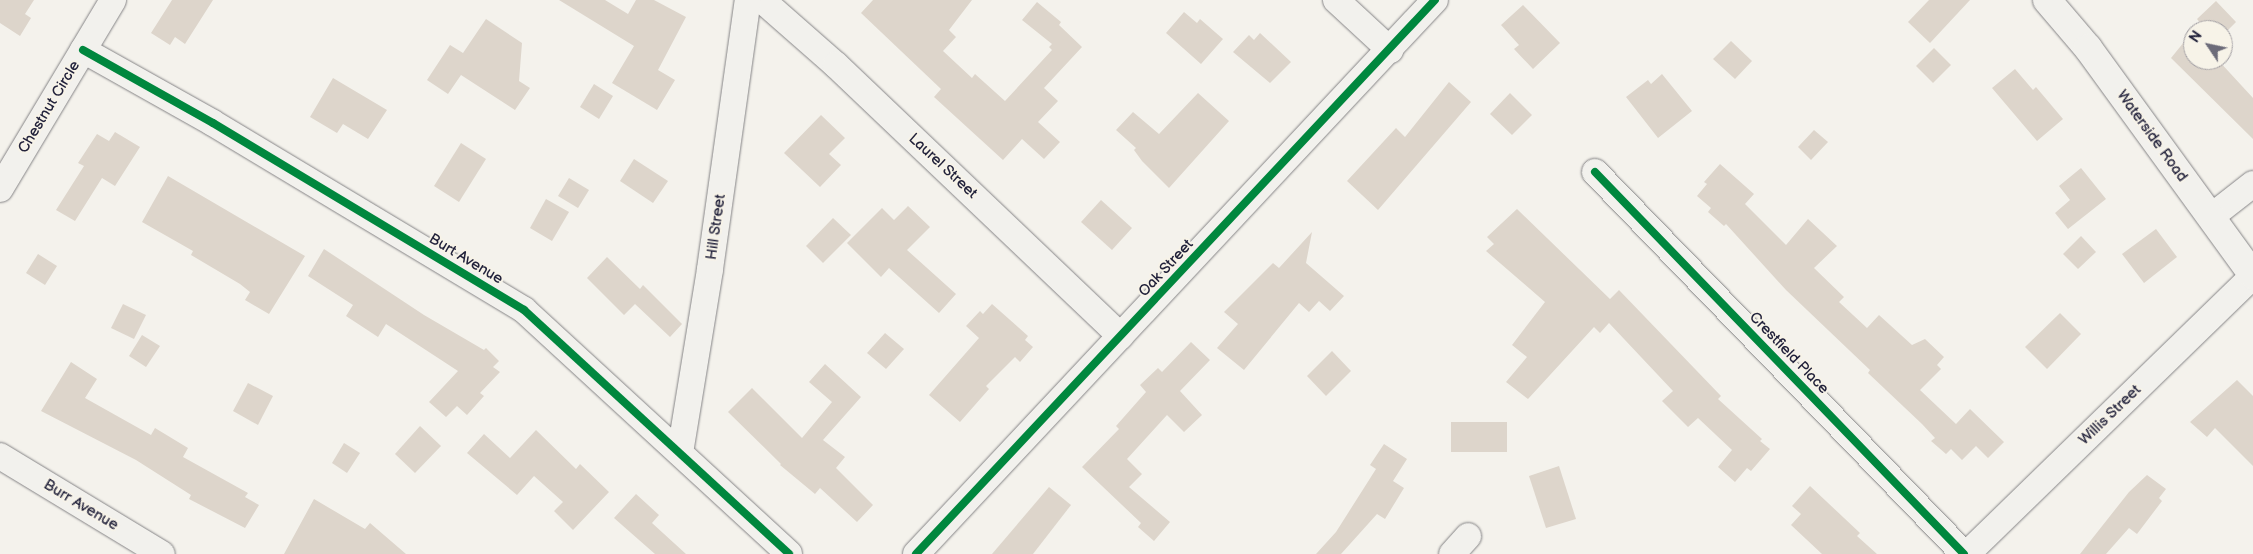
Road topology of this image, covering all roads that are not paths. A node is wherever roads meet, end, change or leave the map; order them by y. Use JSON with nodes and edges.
{"nodes":[{"id":1,"x":113,"y":0,"type":"edge"},
{"id":2,"x":748,"y":0,"type":"edge"},
{"id":3,"x":762,"y":0,"type":"edge"},
{"id":4,"x":1336,"y":0,"type":"edge"},
{"id":5,"x":1435,"y":0,"type":"edge"},
{"id":6,"x":2047,"y":0,"type":"edge"},
{"id":7,"x":83,"y":50,"type":"junction"},
{"id":8,"x":1390,"y":50,"type":"junction"},
{"id":9,"x":1595,"y":172,"type":"dead end"},
{"id":10,"x":2253,"y":184,"type":"edge"},
{"id":11,"x":0,"y":189,"type":"edge"},
{"id":12,"x":2212,"y":216,"type":"junction"},
{"id":13,"x":2253,"y":276,"type":"edge"},
{"id":14,"x":1120,"y":336,"type":"junction"},
{"id":15,"x":680,"y":453,"type":"junction"},
{"id":16,"x":0,"y":456,"type":"edge"},
{"id":17,"x":921,"y":552,"type":"edge"},
{"id":18,"x":162,"y":554,"type":"edge"},
{"id":19,"x":789,"y":554,"type":"edge"},
{"id":20,"x":1965,"y":554,"type":"edge"}],
"edges":[{"from":1,"to":7,"type":"street","name":"Chestnut Circle"},
{"from":2,"to":15,"type":"street","name":"Hill Street"},
{"from":3,"to":14,"type":"street","name":"Laurel Street"},
{"from":4,"to":8,"type":"street"},
{"from":5,"to":8,"type":"street","name":"Oak Street"},
{"from":6,"to":12,"type":"main road","name":"Waterside Road"},
{"from":7,"to":11,"type":"street","name":"Chestnut Circle"},
{"from":7,"to":15,"type":"street","name":"Burt Avenue"},
{"from":8,"to":14,"type":"street","name":"Oak Street"},
{"from":9,"to":20,"type":"street","name":"Crestfield Place"},
{"from":10,"to":12,"type":"street"},
{"from":12,"to":13,"type":"main road","name":"Waterside Road"},
{"from":13,"to":20,"type":"street","name":"Willis Street"},
{"from":14,"to":17,"type":"street","name":"Oak Street"},
{"from":15,"to":19,"type":"street","name":"Burt Avenue"},
{"from":16,"to":18,"type":"street","name":"Burr Avenue"}]}
